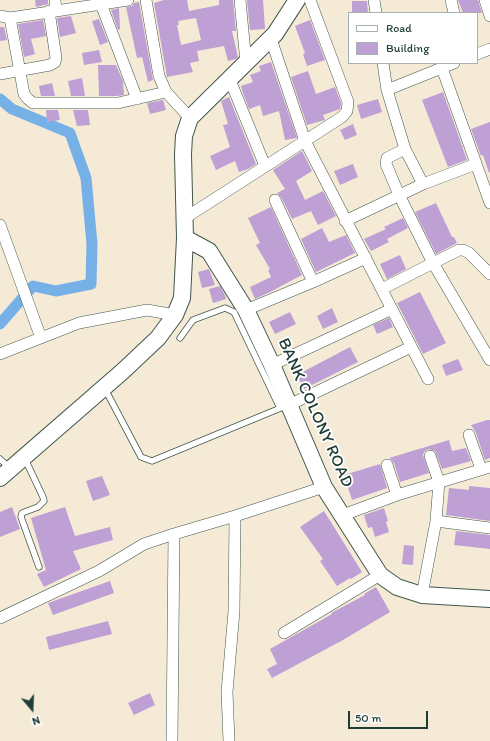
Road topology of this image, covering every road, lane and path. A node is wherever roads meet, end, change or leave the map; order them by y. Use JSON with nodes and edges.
{"nodes":[{"id":1,"x":128,"y":0,"type":"edge"},
{"id":2,"x":146,"y":0,"type":"edge"},
{"id":3,"x":240,"y":0,"type":"edge"},
{"id":4,"x":297,"y":0,"type":"edge"},
{"id":5,"x":310,"y":0,"type":"edge"},
{"id":6,"x":374,"y":0,"type":"edge"},
{"id":7,"x":451,"y":0,"type":"edge"},
{"id":8,"x":485,"y":0,"type":"edge"},
{"id":9,"x":85,"y":3,"type":"edge"},
{"id":10,"x":100,"y":4,"type":"junction"},
{"id":11,"x":54,"y":7,"type":"edge"},
{"id":12,"x":376,"y":12,"type":"edge"},
{"id":13,"x":454,"y":12,"type":"edge"},
{"id":14,"x":490,"y":16,"type":"edge"},
{"id":15,"x":5,"y":17,"type":"edge"},
{"id":16,"x":271,"y":39,"type":"junction"},
{"id":17,"x":490,"y":48,"type":"edge"},
{"id":18,"x":478,"y":54,"type":"edge"},
{"id":19,"x":246,"y":63,"type":"junction"},
{"id":20,"x":383,"y":64,"type":"edge"},
{"id":21,"x":452,"y":64,"type":"edge"},
{"id":22,"x":442,"y":68,"type":"junction"},
{"id":23,"x":20,"y":70,"type":"junction"},
{"id":24,"x":0,"y":74,"type":"edge"},
{"id":25,"x":230,"y":80,"type":"junction"},
{"id":26,"x":387,"y":90,"type":"junction"},
{"id":27,"x":166,"y":92,"type":"junction"},
{"id":28,"x":137,"y":99,"type":"junction"},
{"id":29,"x":190,"y":118,"type":"junction"},
{"id":30,"x":305,"y":141,"type":"junction"},
{"id":31,"x":404,"y":149,"type":"junction"},
{"id":32,"x":476,"y":164,"type":"junction"},
{"id":33,"x":265,"y":166,"type":"junction"},
{"id":34,"x":423,"y":184,"type":"junction"},
{"id":35,"x":399,"y":195,"type":"junction"},
{"id":36,"x":276,"y":200,"type":"dead end"},
{"id":37,"x":490,"y":203,"type":"edge"},
{"id":38,"x":185,"y":218,"type":"junction"},
{"id":39,"x":345,"y":221,"type":"junction"},
{"id":40,"x":0,"y":225,"type":"edge"},
{"id":41,"x":185,"y":238,"type":"junction"},
{"id":42,"x":366,"y":258,"type":"junction"},
{"id":43,"x":433,"y":264,"type":"junction"},
{"id":44,"x":490,"y":274,"type":"edge"},
{"id":45,"x":313,"y":282,"type":"junction"},
{"id":46,"x":382,"y":289,"type":"junction"},
{"id":47,"x":392,"y":309,"type":"junction"},
{"id":48,"x":246,"y":310,"type":"junction"},
{"id":49,"x":175,"y":315,"type":"junction"},
{"id":50,"x":41,"y":338,"type":"junction"},
{"id":51,"x":180,"y":338,"type":"dead end"},
{"id":52,"x":411,"y":347,"type":"junction"},
{"id":53,"x":0,"y":354,"type":"edge"},
{"id":54,"x":490,"y":360,"type":"edge"},
{"id":55,"x":272,"y":365,"type":"junction"},
{"id":56,"x":428,"y":379,"type":"dead end"},
{"id":57,"x":104,"y":389,"type":"junction"},
{"id":58,"x":285,"y":406,"type":"junction"},
{"id":59,"x":470,"y":435,"type":"dead end"},
{"id":60,"x":430,"y":456,"type":"dead end"},
{"id":61,"x":24,"y":457,"type":"junction"},
{"id":62,"x":387,"y":465,"type":"dead end"},
{"id":63,"x":486,"y":468,"type":"edge"},
{"id":64,"x":4,"y":469,"type":"edge"},
{"id":65,"x":439,"y":482,"type":"junction"},
{"id":66,"x":324,"y":487,"type":"junction"},
{"id":67,"x":397,"y":495,"type":"junction"},
{"id":68,"x":343,"y":515,"type":"junction"},
{"id":69,"x":235,"y":516,"type":"junction"},
{"id":70,"x":436,"y":522,"type":"junction"},
{"id":71,"x":490,"y":528,"type":"edge"},
{"id":72,"x":174,"y":534,"type":"junction"},
{"id":73,"x":40,"y":567,"type":"dead end"},
{"id":74,"x":380,"y":575,"type":"junction"},
{"id":75,"x":422,"y":595,"type":"junction"},
{"id":76,"x":490,"y":599,"type":"edge"},
{"id":77,"x":0,"y":618,"type":"edge"},
{"id":78,"x":284,"y":633,"type":"dead end"},
{"id":79,"x":172,"y":741,"type":"edge"},
{"id":80,"x":229,"y":741,"type":"edge"}],
"edges":[{"from":1,"to":10,"type":"street"},
{"from":2,"to":27,"type":"street"},
{"from":3,"to":19,"type":"street"},
{"from":4,"to":16,"type":"street"},
{"from":5,"to":30,"type":"street"},
{"from":6,"to":12,"type":"street"},
{"from":7,"to":13,"type":"street"},
{"from":8,"to":14,"type":"street"},
{"from":9,"to":10,"type":"street"},
{"from":9,"to":11,"type":"street"},
{"from":10,"to":28,"type":"street"},
{"from":11,"to":15,"type":"street"},
{"from":11,"to":23,"type":"street"},
{"from":15,"to":23,"type":"street"},
{"from":16,"to":19,"type":"street"},
{"from":16,"to":30,"type":"street"},
{"from":17,"to":18,"type":"street"},
{"from":19,"to":25,"type":"street"},
{"from":20,"to":26,"type":"street"},
{"from":21,"to":22,"type":"street"},
{"from":22,"to":26,"type":"street"},
{"from":22,"to":32,"type":"street"},
{"from":23,"to":24,"type":"street"},
{"from":23,"to":28,"type":"street"},
{"from":25,"to":29,"type":"street"},
{"from":25,"to":33,"type":"street"},
{"from":26,"to":31,"type":"street"},
{"from":27,"to":28,"type":"street"},
{"from":27,"to":29,"type":"street"},
{"from":29,"to":38,"type":"street"},
{"from":30,"to":33,"type":"street"},
{"from":30,"to":39,"type":"street"},
{"from":31,"to":34,"type":"street"},
{"from":31,"to":35,"type":"street"},
{"from":32,"to":34,"type":"street"},
{"from":32,"to":37,"type":"street"},
{"from":33,"to":38,"type":"street"},
{"from":34,"to":35,"type":"street"},
{"from":35,"to":39,"type":"street"},
{"from":35,"to":43,"type":"street"},
{"from":36,"to":45,"type":"street"},
{"from":38,"to":41,"type":"street"},
{"from":39,"to":42,"type":"street"},
{"from":40,"to":50,"type":"street"},
{"from":41,"to":48,"type":"street","name":"BANK COLONY ROAD"},
{"from":41,"to":49,"type":"street"},
{"from":42,"to":45,"type":"street"},
{"from":42,"to":46,"type":"street"},
{"from":43,"to":44,"type":"street"},
{"from":43,"to":46,"type":"street"},
{"from":43,"to":54,"type":"street"},
{"from":45,"to":48,"type":"street"},
{"from":46,"to":47,"type":"street"},
{"from":47,"to":52,"type":"street"},
{"from":47,"to":55,"type":"street"},
{"from":48,"to":55,"type":"street","name":"BANK COLONY ROAD"},
{"from":49,"to":50,"type":"street"},
{"from":49,"to":57,"type":"street"},
{"from":50,"to":53,"type":"street"},
{"from":51,"to":58,"type":"lane"},
{"from":52,"to":56,"type":"street"},
{"from":52,"to":58,"type":"street"},
{"from":55,"to":58,"type":"street","name":"BANK COLONY ROAD"},
{"from":57,"to":58,"type":"lane"},
{"from":57,"to":61,"type":"street"},
{"from":58,"to":66,"type":"street","name":"BANK COLONY ROAD"},
{"from":59,"to":63,"type":"street"},
{"from":60,"to":65,"type":"street"},
{"from":61,"to":64,"type":"street"},
{"from":61,"to":73,"type":"lane"},
{"from":62,"to":67,"type":"street"},
{"from":63,"to":65,"type":"street"},
{"from":65,"to":67,"type":"street"},
{"from":65,"to":70,"type":"street"},
{"from":66,"to":68,"type":"street","name":"BANK COLONY ROAD"},
{"from":66,"to":69,"type":"street"},
{"from":67,"to":68,"type":"street"},
{"from":68,"to":74,"type":"street","name":"BANK COLONY ROAD"},
{"from":69,"to":72,"type":"street"},
{"from":69,"to":80,"type":"street"},
{"from":70,"to":71,"type":"street"},
{"from":70,"to":75,"type":"street"},
{"from":72,"to":77,"type":"street"},
{"from":72,"to":79,"type":"street"},
{"from":74,"to":75,"type":"street","name":"BANK COLONY ROAD"},
{"from":74,"to":78,"type":"street"},
{"from":75,"to":76,"type":"street","name":"BANK COLONY ROAD"}]}
